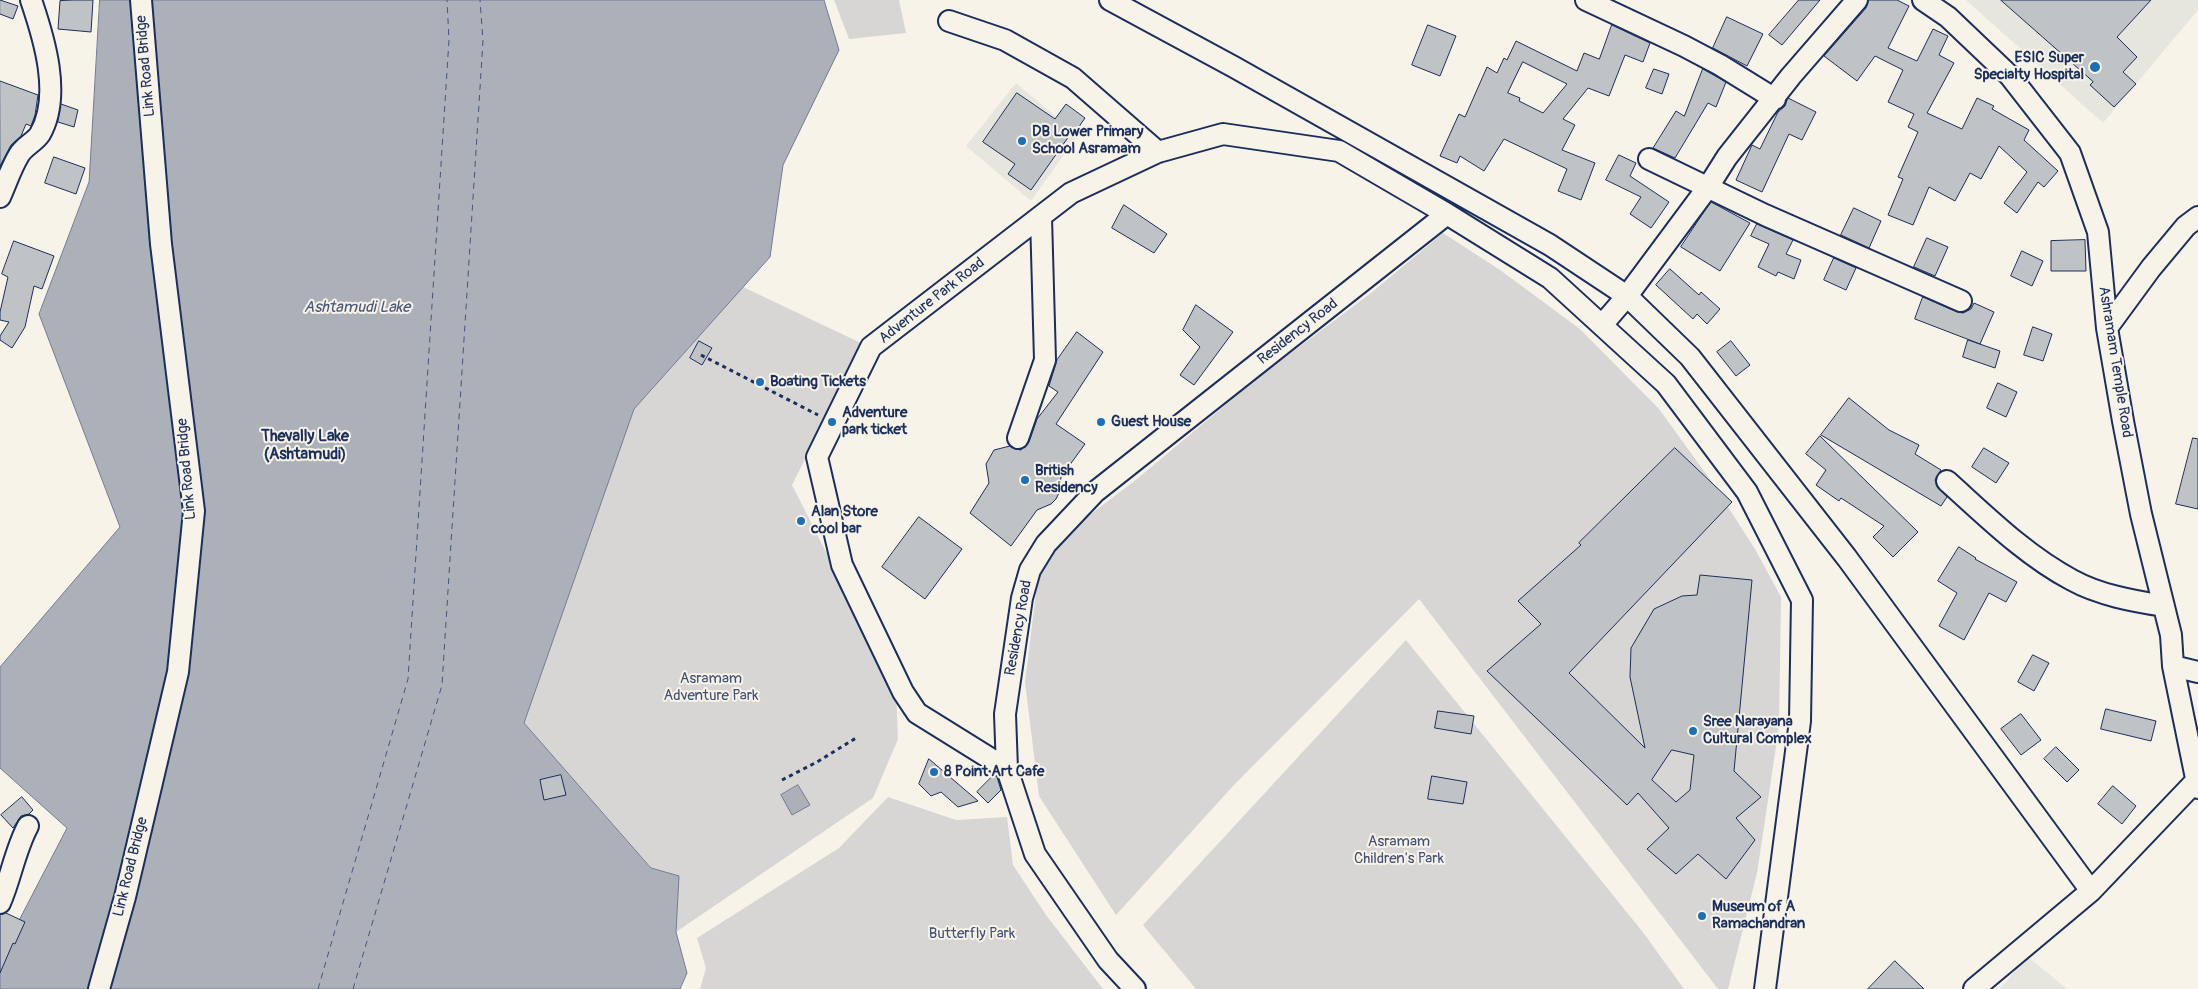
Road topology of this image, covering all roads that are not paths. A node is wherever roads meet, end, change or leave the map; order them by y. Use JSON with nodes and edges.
{"nodes":[{"id":1,"x":31,"y":0,"type":"edge"},
{"id":2,"x":141,"y":0,"type":"edge"},
{"id":3,"x":1110,"y":0,"type":"edge"},
{"id":4,"x":1586,"y":0,"type":"edge"},
{"id":5,"x":1857,"y":0,"type":"edge"},
{"id":6,"x":1923,"y":0,"type":"edge"},
{"id":7,"x":950,"y":21,"type":"dead end"},
{"id":8,"x":1774,"y":99,"type":"junction"},
{"id":9,"x":1158,"y":152,"type":"junction"},
{"id":10,"x":1649,"y":159,"type":"dead end"},
{"id":11,"x":1708,"y":188,"type":"junction"},
{"id":12,"x":0,"y":197,"type":"edge"},
{"id":13,"x":1447,"y":214,"type":"junction"},
{"id":14,"x":2197,"y":215,"type":"edge"},
{"id":15,"x":1041,"y":217,"type":"junction"},
{"id":16,"x":1627,"y":296,"type":"junction"},
{"id":17,"x":1960,"y":301,"type":"dead end"},
{"id":18,"x":1602,"y":326,"type":"junction"},
{"id":19,"x":2107,"y":328,"type":"junction"},
{"id":20,"x":1018,"y":438,"type":"dead end"},
{"id":21,"x":1946,"y":481,"type":"dead end"},
{"id":22,"x":2164,"y":606,"type":"junction"},
{"id":23,"x":2173,"y":666,"type":"junction"},
{"id":24,"x":2198,"y":672,"type":"edge"},
{"id":25,"x":1007,"y":769,"type":"junction"},
{"id":26,"x":2197,"y":785,"type":"edge"},
{"id":27,"x":28,"y":826,"type":"dead end"},
{"id":28,"x":2091,"y":890,"type":"junction"},
{"id":29,"x":0,"y":903,"type":"edge"},
{"id":30,"x":98,"y":989,"type":"edge"},
{"id":31,"x":1135,"y":989,"type":"edge"},
{"id":32,"x":1765,"y":989,"type":"edge"},
{"id":33,"x":1974,"y":989,"type":"edge"}],
"edges":[{"from":1,"to":12,"type":"street"},
{"from":2,"to":30,"type":"street","name":"Link Road Bridge"},
{"from":3,"to":16,"type":"street"},
{"from":4,"to":8,"type":"street"},
{"from":5,"to":8,"type":"street"},
{"from":6,"to":19,"type":"street","name":"Ashramam Temple Road"},
{"from":7,"to":9,"type":"street"},
{"from":8,"to":11,"type":"street"},
{"from":9,"to":13,"type":"street","name":"Adventure Park Road"},
{"from":9,"to":15,"type":"street","name":"Adventure Park Road"},
{"from":10,"to":11,"type":"street"},
{"from":11,"to":16,"type":"street"},
{"from":11,"to":17,"type":"street"},
{"from":13,"to":18,"type":"street","name":"Adventure Park Road"},
{"from":13,"to":25,"type":"street","name":"Residency Road"},
{"from":14,"to":19,"type":"street"},
{"from":15,"to":20,"type":"street"},
{"from":15,"to":25,"type":"street","name":"Adventure Park Road"},
{"from":16,"to":18,"type":"street"},
{"from":16,"to":28,"type":"street"},
{"from":18,"to":32,"type":"street","name":"Adventure Park Road"},
{"from":19,"to":22,"type":"street","name":"Ashramam Temple Road"},
{"from":21,"to":22,"type":"street"},
{"from":22,"to":23,"type":"street","name":"Ashramam Temple Road"},
{"from":23,"to":24,"type":"street"},
{"from":23,"to":26,"type":"street","name":"Ashramam Temple Road"},
{"from":25,"to":31,"type":"street","name":"Residency Road"},
{"from":26,"to":28,"type":"street"},
{"from":27,"to":29,"type":"street"},
{"from":28,"to":33,"type":"street"}]}
